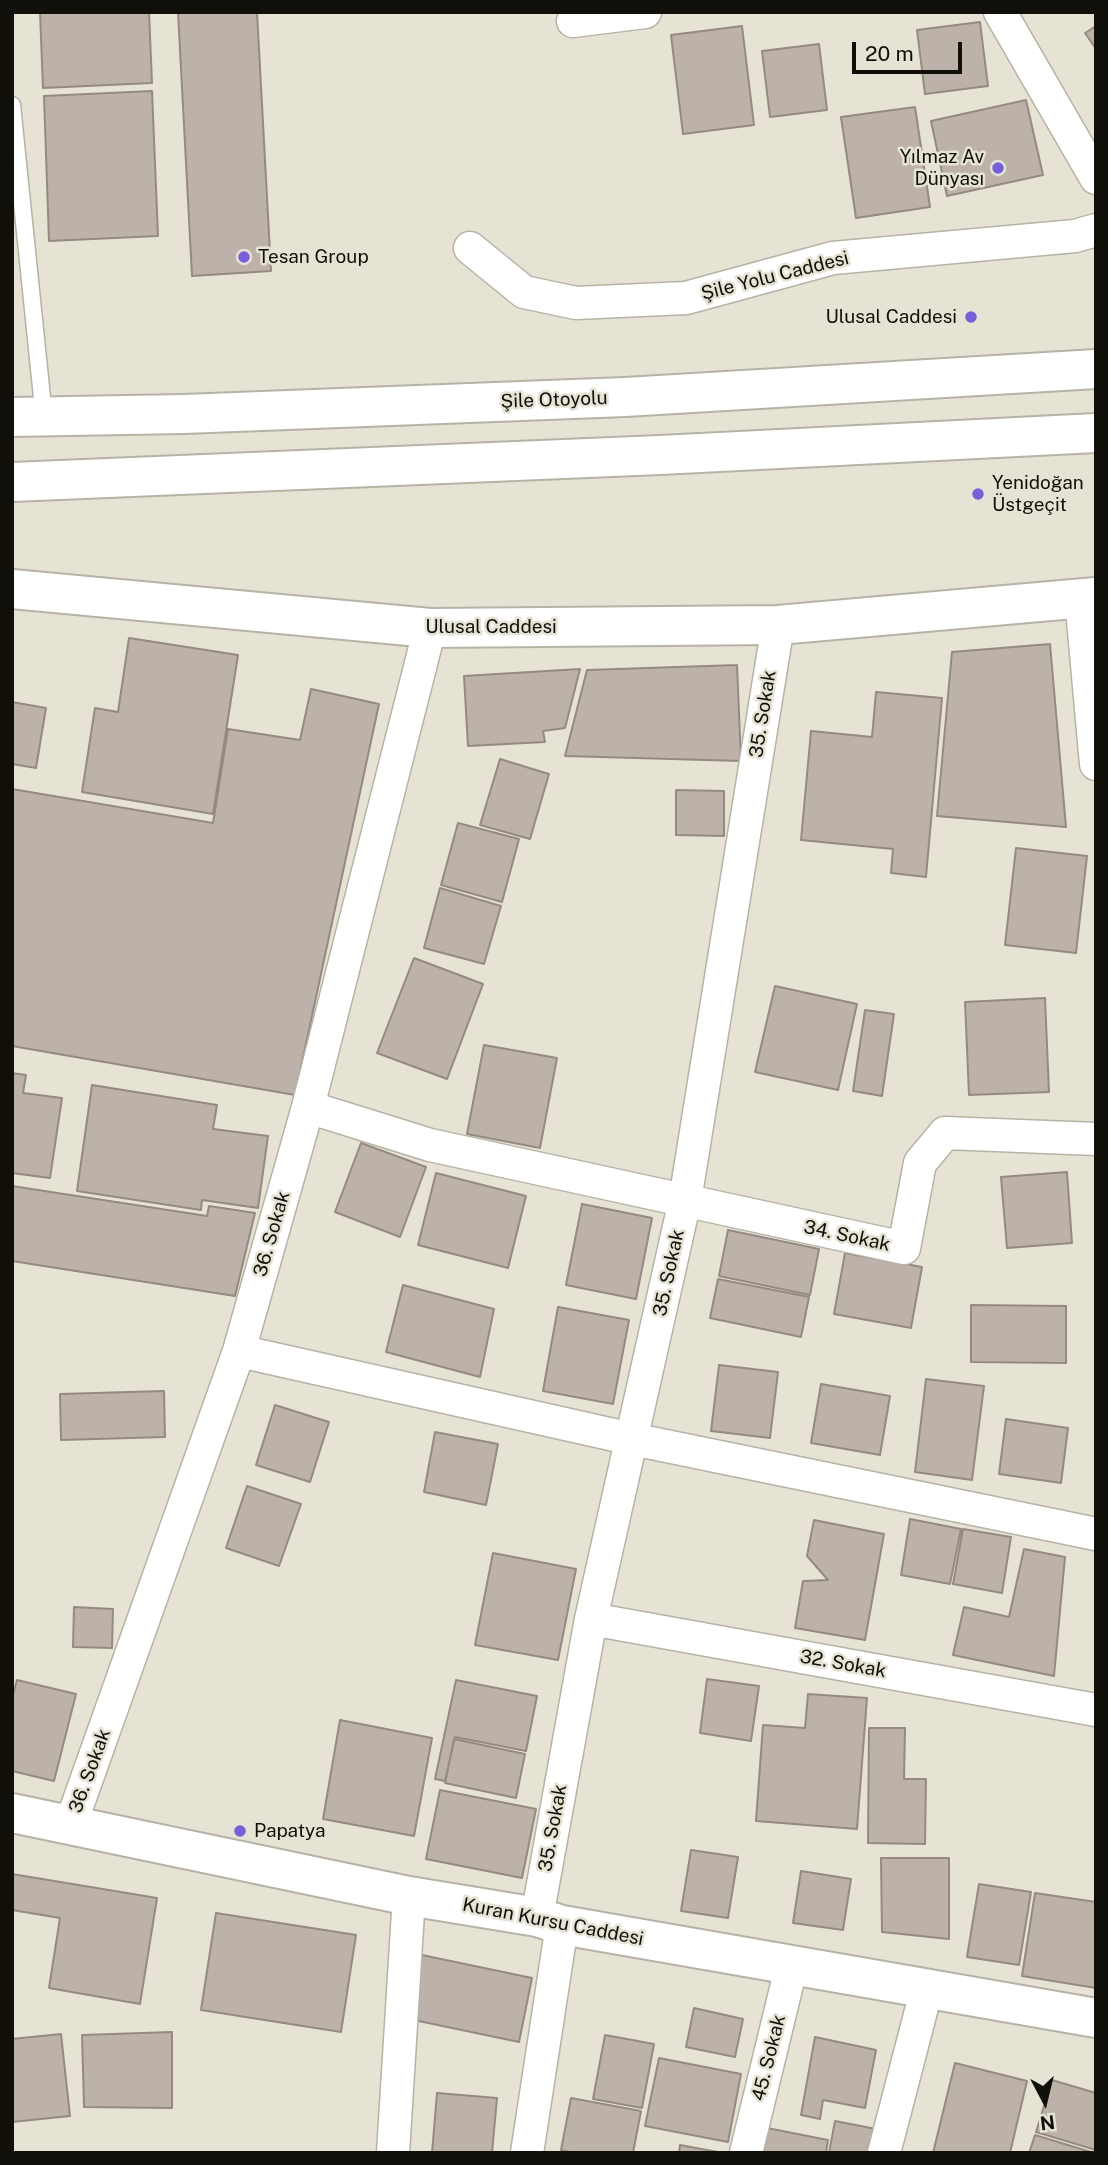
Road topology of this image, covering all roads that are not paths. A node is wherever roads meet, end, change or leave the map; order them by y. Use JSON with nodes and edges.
{"nodes":[{"id":1,"x":645,"y":12,"type":"edge"},
{"id":2,"x":1000,"y":12,"type":"edge"},
{"id":3,"x":573,"y":21,"type":"dead end"},
{"id":4,"x":12,"y":105,"type":"edge"},
{"id":5,"x":1096,"y":178,"type":"edge"},
{"id":6,"x":1096,"y":230,"type":"edge"},
{"id":7,"x":470,"y":248,"type":"dead end"},
{"id":8,"x":1096,"y":369,"type":"edge"},
{"id":9,"x":28,"y":417,"type":"edge"},
{"id":10,"x":1096,"y":432,"type":"edge"},
{"id":11,"x":12,"y":482,"type":"edge"},
{"id":12,"x":12,"y":589,"type":"edge"},
{"id":13,"x":1089,"y":598,"type":"edge"},
{"id":14,"x":778,"y":625,"type":"junction"},
{"id":15,"x":430,"y":628,"type":"junction"},
{"id":16,"x":1096,"y":764,"type":"edge"},
{"id":17,"x":308,"y":1107,"type":"junction"},
{"id":18,"x":1096,"y":1139,"type":"edge"},
{"id":19,"x":685,"y":1200,"type":"junction"},
{"id":20,"x":239,"y":1351,"type":"junction"},
{"id":21,"x":632,"y":1439,"type":"junction"},
{"id":22,"x":1096,"y":1534,"type":"edge"},
{"id":23,"x":591,"y":1619,"type":"junction"},
{"id":24,"x":1096,"y":1710,"type":"edge"},
{"id":25,"x":12,"y":1813,"type":"edge"},
{"id":26,"x":70,"y":1826,"type":"junction"},
{"id":27,"x":409,"y":1896,"type":"junction"},
{"id":28,"x":549,"y":1921,"type":"junction"},
{"id":29,"x":792,"y":1964,"type":"junction"},
{"id":30,"x":927,"y":1988,"type":"junction"},
{"id":31,"x":1096,"y":2018,"type":"edge"},
{"id":32,"x":393,"y":2153,"type":"edge"},
{"id":33,"x":527,"y":2153,"type":"edge"},
{"id":34,"x":746,"y":2153,"type":"edge"},
{"id":35,"x":884,"y":2153,"type":"edge"}],
"edges":[{"from":1,"to":3,"type":"street"},
{"from":2,"to":5,"type":"street"},
{"from":4,"to":9,"type":"lane"},
{"from":6,"to":7,"type":"street","name":"Şile Yolu Caddesi"},
{"from":8,"to":9,"type":"main road","name":"Şile Otoyolu"},
{"from":10,"to":11,"type":"main road"},
{"from":12,"to":15,"type":"main road","name":"Ulusal Caddesi"},
{"from":13,"to":14,"type":"main road","name":"Ulusal Caddesi"},
{"from":13,"to":16,"type":"street"},
{"from":14,"to":15,"type":"main road","name":"Ulusal Caddesi"},
{"from":14,"to":19,"type":"street","name":"35. Sokak"},
{"from":15,"to":17,"type":"street","name":"36. Sokak"},
{"from":17,"to":19,"type":"street"},
{"from":17,"to":20,"type":"street","name":"36. Sokak"},
{"from":18,"to":19,"type":"street","name":"34. Sokak"},
{"from":19,"to":21,"type":"street","name":"35. Sokak"},
{"from":20,"to":21,"type":"street"},
{"from":20,"to":26,"type":"street","name":"36. Sokak"},
{"from":21,"to":22,"type":"street"},
{"from":21,"to":23,"type":"street","name":"35. Sokak"},
{"from":23,"to":24,"type":"street","name":"32. Sokak"},
{"from":23,"to":28,"type":"street","name":"35. Sokak"},
{"from":25,"to":26,"type":"main road","name":"Kuran Kursu Caddesi"},
{"from":26,"to":27,"type":"main road","name":"Kuran Kursu Caddesi"},
{"from":27,"to":28,"type":"main road","name":"Kuran Kursu Caddesi"},
{"from":27,"to":32,"type":"street"},
{"from":28,"to":29,"type":"main road","name":"Kuran Kursu Caddesi"},
{"from":28,"to":33,"type":"street","name":"35. Sokak"},
{"from":29,"to":30,"type":"main road","name":"Kuran Kursu Caddesi"},
{"from":29,"to":34,"type":"street","name":"45. Sokak"},
{"from":30,"to":31,"type":"main road","name":"Kuran Kursu Caddesi"},
{"from":30,"to":35,"type":"street"}]}
